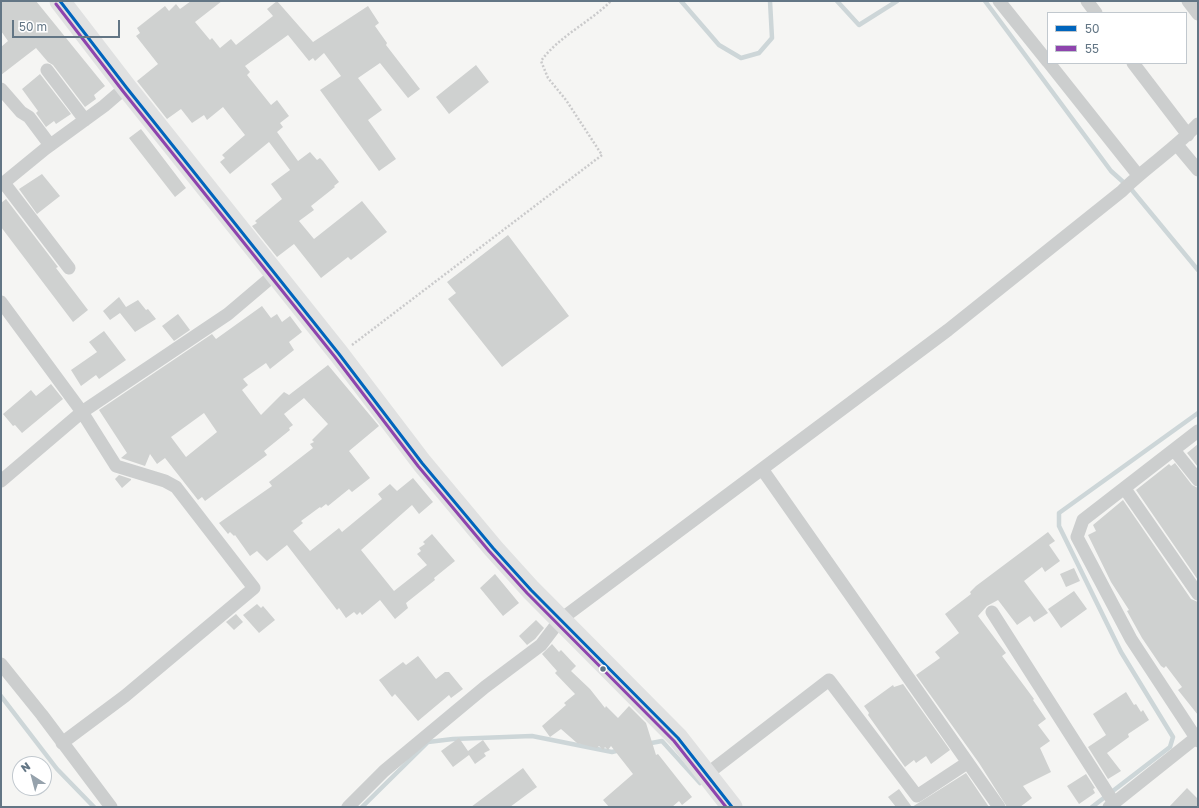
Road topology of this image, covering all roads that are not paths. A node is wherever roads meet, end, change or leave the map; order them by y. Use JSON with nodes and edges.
{"nodes":[{"id":1,"x":60,"y":1,"type":"edge"},
{"id":2,"x":999,"y":1,"type":"edge"},
{"id":3,"x":1086,"y":1,"type":"edge"},
{"id":4,"x":1188,"y":1,"type":"edge"},
{"id":5,"x":1095,"y":12,"type":"edge"},
{"id":6,"x":1198,"y":14,"type":"edge"},
{"id":7,"x":1047,"y":62,"type":"edge"},
{"id":8,"x":1049,"y":64,"type":"edge"},
{"id":9,"x":1134,"y":64,"type":"edge"},
{"id":10,"x":47,"y":70,"type":"dead end"},
{"id":11,"x":126,"y":87,"type":"junction"},
{"id":12,"x":1,"y":89,"type":"edge"},
{"id":13,"x":85,"y":120,"type":"junction"},
{"id":14,"x":1198,"y":125,"type":"edge"},
{"id":15,"x":1188,"y":135,"type":"junction"},
{"id":16,"x":50,"y":145,"type":"junction"},
{"id":17,"x":1177,"y":145,"type":"junction"},
{"id":18,"x":1198,"y":170,"type":"edge"},
{"id":19,"x":1138,"y":175,"type":"junction"},
{"id":20,"x":2,"y":184,"type":"edge"},
{"id":21,"x":69,"y":268,"type":"dead end"},
{"id":22,"x":274,"y":275,"type":"junction"},
{"id":23,"x":1,"y":302,"type":"edge"},
{"id":24,"x":82,"y":412,"type":"junction"},
{"id":25,"x":1198,"y":431,"type":"edge"},
{"id":26,"x":1174,"y":450,"type":"junction"},
{"id":27,"x":762,"y":469,"type":"junction"},
{"id":28,"x":1198,"y":480,"type":"edge"},
{"id":29,"x":1,"y":481,"type":"edge"},
{"id":30,"x":1125,"y":489,"type":"junction"},
{"id":31,"x":1198,"y":594,"type":"edge"},
{"id":32,"x":992,"y":612,"type":"dead end"},
{"id":33,"x":560,"y":620,"type":"junction"},
{"id":34,"x":1,"y":664,"type":"edge"},
{"id":35,"x":1197,"y":738,"type":"edge"},
{"id":36,"x":62,"y":743,"type":"junction"},
{"id":37,"x":967,"y":763,"type":"junction"},
{"id":38,"x":707,"y":774,"type":"junction"},
{"id":39,"x":1112,"y":805,"type":"edge"},
{"id":40,"x":111,"y":807,"type":"edge"},
{"id":41,"x":348,"y":807,"type":"edge"},
{"id":42,"x":732,"y":807,"type":"edge"},
{"id":43,"x":999,"y":807,"type":"edge"}],
"edges":[{"from":1,"to":11,"type":"main road"},
{"from":2,"to":7,"type":"street"},
{"from":3,"to":5,"type":"street"},
{"from":4,"to":6,"type":"street"},
{"from":8,"to":19,"type":"street"},
{"from":9,"to":15,"type":"street"},
{"from":10,"to":13,"type":"street"},
{"from":11,"to":13,"type":"street"},
{"from":11,"to":22,"type":"main road"},
{"from":12,"to":16,"type":"street"},
{"from":13,"to":16,"type":"street"},
{"from":14,"to":15,"type":"street"},
{"from":15,"to":17,"type":"street"},
{"from":16,"to":20,"type":"street"},
{"from":17,"to":18,"type":"street"},
{"from":17,"to":19,"type":"street"},
{"from":19,"to":27,"type":"street"},
{"from":20,"to":21,"type":"street"},
{"from":22,"to":24,"type":"street"},
{"from":22,"to":33,"type":"main road"},
{"from":23,"to":24,"type":"street"},
{"from":24,"to":29,"type":"street"},
{"from":24,"to":36,"type":"street"},
{"from":25,"to":26,"type":"street"},
{"from":26,"to":28,"type":"street"},
{"from":26,"to":30,"type":"street"},
{"from":27,"to":33,"type":"street"},
{"from":27,"to":37,"type":"street"},
{"from":30,"to":31,"type":"street"},
{"from":30,"to":35,"type":"street"},
{"from":32,"to":39,"type":"street"},
{"from":33,"to":38,"type":"main road"},
{"from":33,"to":41,"type":"street"},
{"from":34,"to":36,"type":"street"},
{"from":35,"to":39,"type":"street"},
{"from":36,"to":40,"type":"street"},
{"from":37,"to":38,"type":"street"},
{"from":37,"to":43,"type":"street"},
{"from":38,"to":42,"type":"main road"}]}
